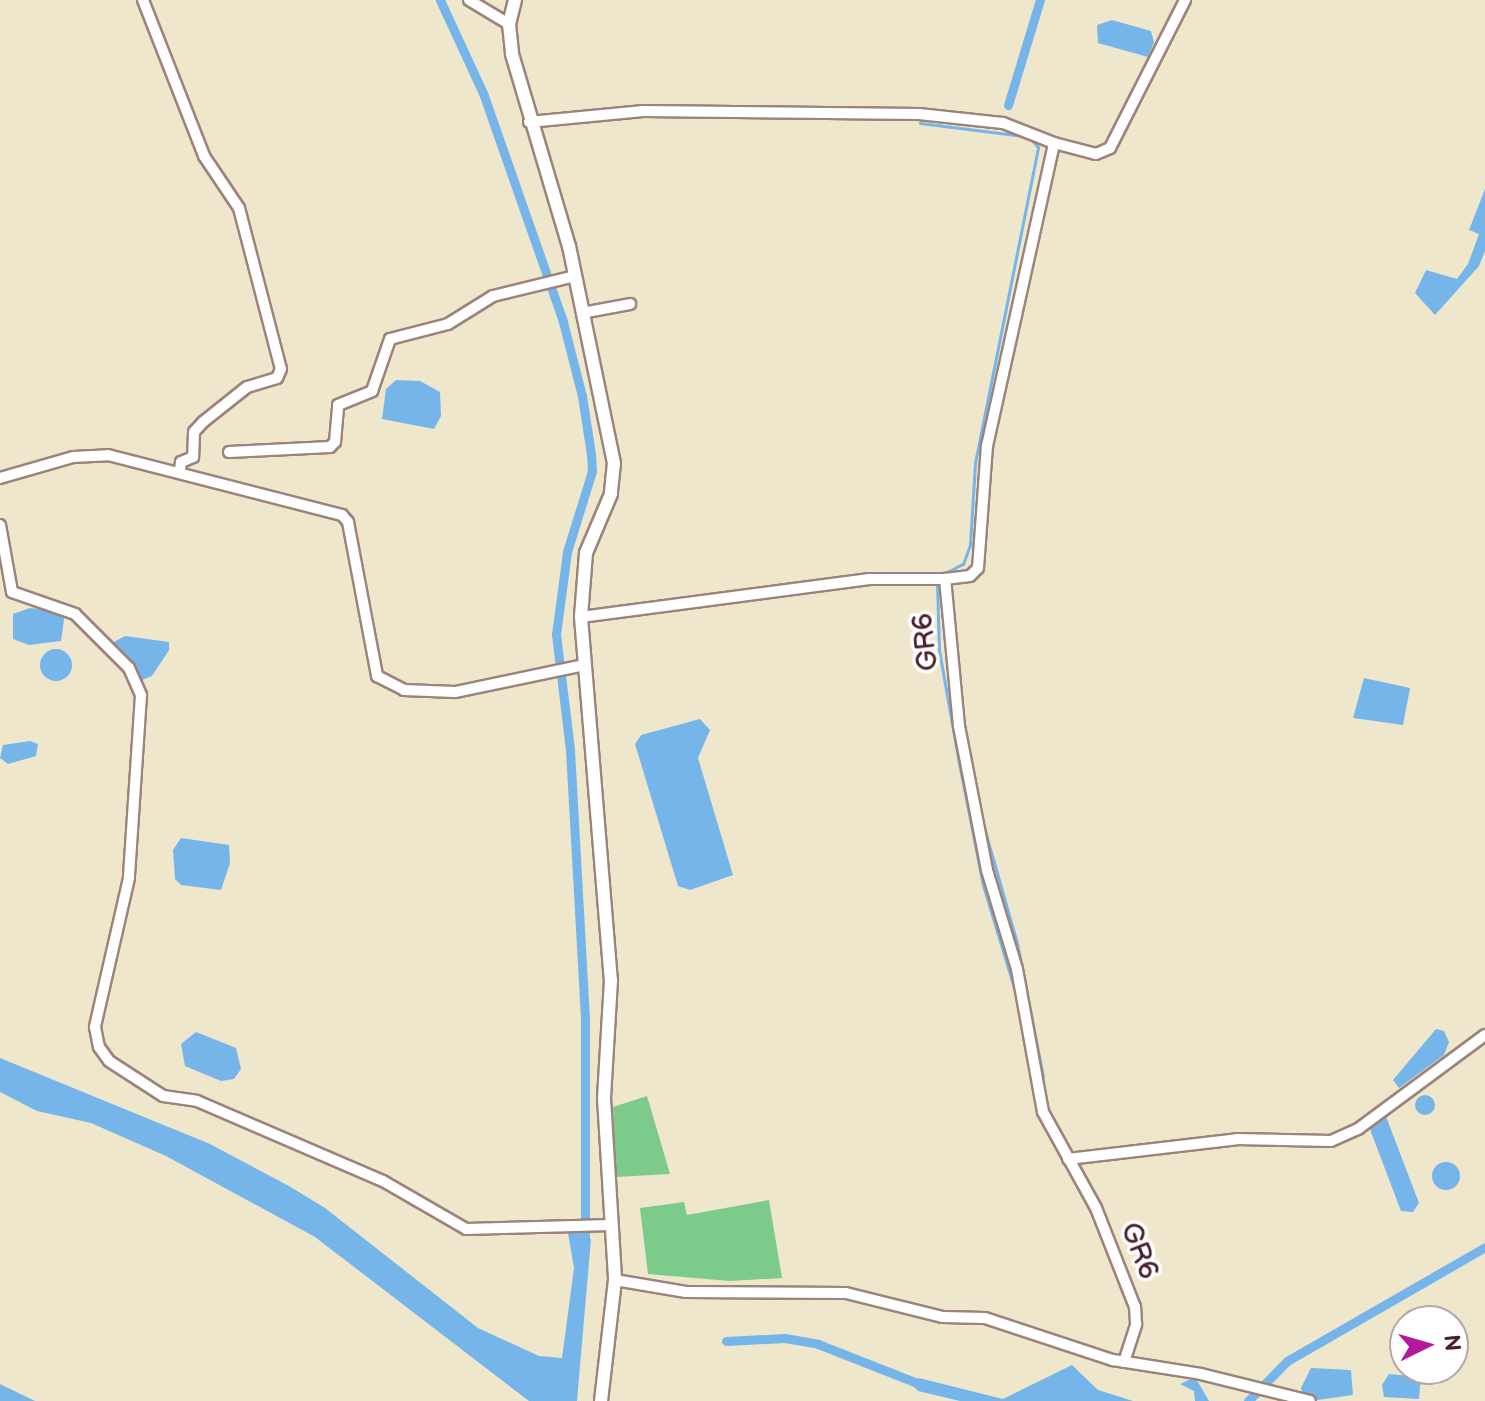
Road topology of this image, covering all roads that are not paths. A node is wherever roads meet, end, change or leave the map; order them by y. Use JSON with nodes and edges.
{"nodes":[{"id":1,"x":143,"y":0,"type":"edge"},
{"id":2,"x":469,"y":0,"type":"edge"},
{"id":3,"x":515,"y":0,"type":"edge"},
{"id":4,"x":1185,"y":0,"type":"edge"},
{"id":5,"x":509,"y":24,"type":"junction"},
{"id":6,"x":529,"y":122,"type":"junction"},
{"id":7,"x":1054,"y":143,"type":"junction"},
{"id":8,"x":575,"y":276,"type":"junction"},
{"id":9,"x":630,"y":304,"type":"dead end"},
{"id":10,"x":582,"y":313,"type":"junction"},
{"id":11,"x":229,"y":452,"type":"dead end"},
{"id":12,"x":180,"y":469,"type":"junction"},
{"id":13,"x":0,"y":478,"type":"edge"},
{"id":14,"x":0,"y":525,"type":"edge"},
{"id":15,"x":945,"y":579,"type":"junction"},
{"id":16,"x":581,"y":617,"type":"junction"},
{"id":17,"x":581,"y":666,"type":"junction"},
{"id":18,"x":1485,"y":1035,"type":"edge"},
{"id":19,"x":1068,"y":1159,"type":"junction"},
{"id":20,"x":606,"y":1225,"type":"junction"},
{"id":21,"x":615,"y":1280,"type":"junction"},
{"id":22,"x":1124,"y":1362,"type":"junction"},
{"id":23,"x":601,"y":1401,"type":"edge"},
{"id":24,"x":1310,"y":1401,"type":"edge"}],
"edges":[{"from":1,"to":12,"type":"street"},
{"from":2,"to":5,"type":"street"},
{"from":3,"to":5,"type":"main road"},
{"from":4,"to":7,"type":"street"},
{"from":5,"to":6,"type":"main road"},
{"from":6,"to":7,"type":"street"},
{"from":6,"to":8,"type":"main road"},
{"from":7,"to":15,"type":"street","name":"GR6"},
{"from":8,"to":10,"type":"main road"},
{"from":8,"to":11,"type":"street"},
{"from":9,"to":10,"type":"street"},
{"from":10,"to":16,"type":"main road"},
{"from":12,"to":13,"type":"street"},
{"from":12,"to":17,"type":"street"},
{"from":14,"to":20,"type":"street"},
{"from":15,"to":16,"type":"street"},
{"from":15,"to":19,"type":"street","name":"GR6"},
{"from":16,"to":17,"type":"main road"},
{"from":17,"to":20,"type":"main road"},
{"from":18,"to":19,"type":"street"},
{"from":19,"to":22,"type":"street","name":"GR6"},
{"from":20,"to":21,"type":"main road"},
{"from":21,"to":22,"type":"street"},
{"from":21,"to":23,"type":"main road"},
{"from":22,"to":24,"type":"street"}]}
